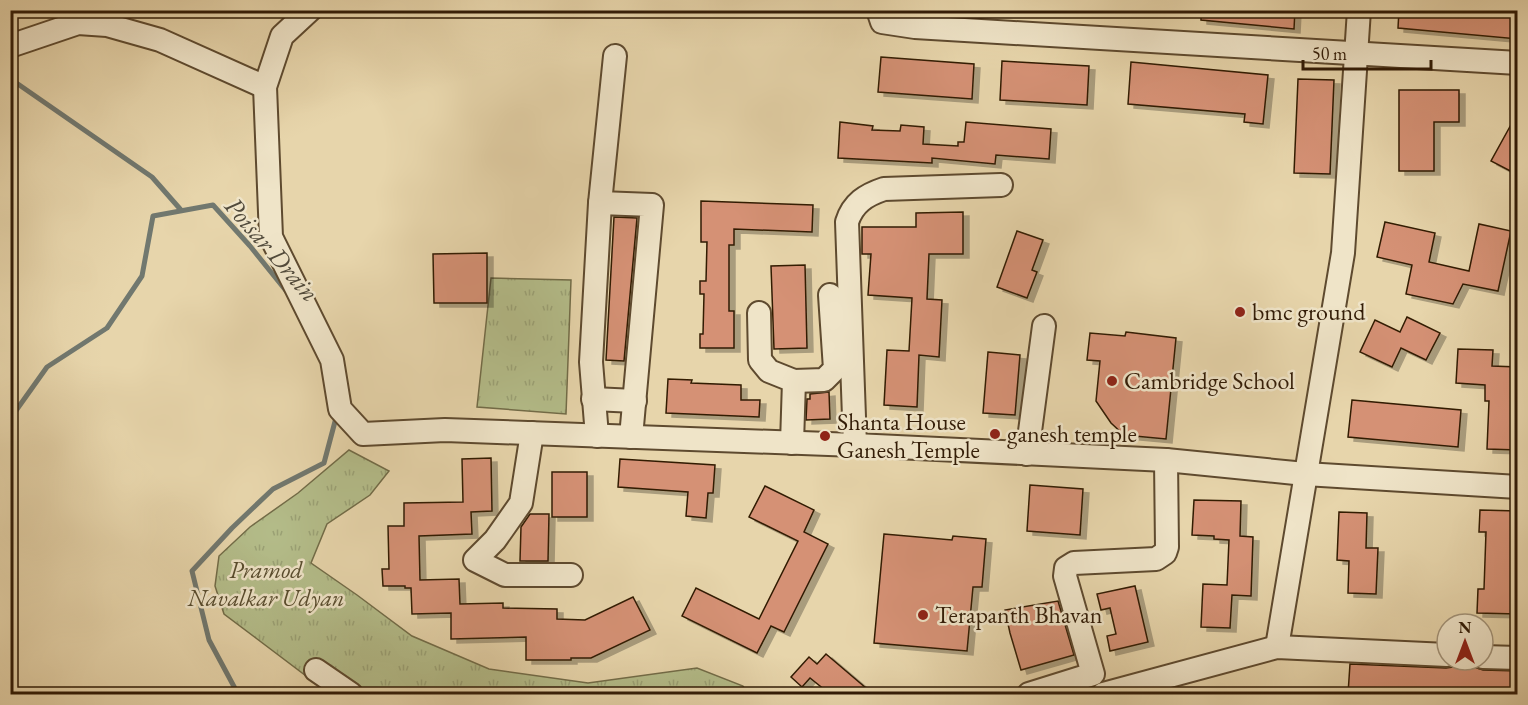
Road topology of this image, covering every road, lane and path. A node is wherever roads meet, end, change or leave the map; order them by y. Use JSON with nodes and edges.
{"nodes":[{"id":1,"x":310,"y":10,"type":"edge"},
{"id":2,"x":878,"y":10,"type":"edge"},
{"id":3,"x":1359,"y":10,"type":"edge"},
{"id":4,"x":110,"y":18,"type":"edge"},
{"id":5,"x":13,"y":45,"type":"edge"},
{"id":6,"x":1356,"y":55,"type":"junction"},
{"id":7,"x":615,"y":56,"type":"dead end"},
{"id":8,"x":1518,"y":63,"type":"edge"},
{"id":9,"x":265,"y":87,"type":"junction"},
{"id":10,"x":1001,"y":185,"type":"dead end"},
{"id":11,"x":600,"y":203,"type":"junction"},
{"id":12,"x":830,"y":295,"type":"dead end"},
{"id":13,"x":759,"y":313,"type":"dead end"},
{"id":14,"x":1044,"y":326,"type":"dead end"},
{"id":15,"x":794,"y":381,"type":"junction"},
{"id":16,"x":593,"y":399,"type":"junction"},
{"id":17,"x":635,"y":401,"type":"junction"},
{"id":18,"x":532,"y":434,"type":"junction"},
{"id":19,"x":597,"y":436,"type":"junction"},
{"id":20,"x":631,"y":437,"type":"junction"},
{"id":21,"x":792,"y":443,"type":"junction"},
{"id":22,"x":855,"y":445,"type":"junction"},
{"id":23,"x":1027,"y":454,"type":"junction"},
{"id":24,"x":1166,"y":460,"type":"junction"},
{"id":25,"x":1305,"y":474,"type":"junction"},
{"id":26,"x":1518,"y":487,"type":"edge"},
{"id":27,"x":572,"y":575,"type":"dead end"},
{"id":28,"x":1277,"y":647,"type":"junction"},
{"id":29,"x":1435,"y":654,"type":"edge"},
{"id":30,"x":1495,"y":657,"type":"edge"},
{"id":31,"x":1518,"y":658,"type":"edge"},
{"id":32,"x":316,"y":670,"type":"dead end"},
{"id":33,"x":351,"y":694,"type":"edge"},
{"id":34,"x":1029,"y":694,"type":"edge"},
{"id":35,"x":1102,"y":694,"type":"edge"}],
"edges":[{"from":1,"to":9,"type":"street"},
{"from":2,"to":6,"type":"street"},
{"from":3,"to":6,"type":"street"},
{"from":4,"to":5,"type":"street"},
{"from":4,"to":9,"type":"street"},
{"from":6,"to":8,"type":"street"},
{"from":6,"to":25,"type":"street"},
{"from":7,"to":11,"type":"street"},
{"from":9,"to":18,"type":"street"},
{"from":10,"to":22,"type":"street"},
{"from":11,"to":16,"type":"street"},
{"from":11,"to":17,"type":"street"},
{"from":12,"to":15,"type":"street"},
{"from":13,"to":15,"type":"street"},
{"from":14,"to":23,"type":"street"},
{"from":15,"to":21,"type":"street"},
{"from":16,"to":17,"type":"street"},
{"from":16,"to":19,"type":"street"},
{"from":17,"to":20,"type":"street"},
{"from":18,"to":19,"type":"street"},
{"from":18,"to":27,"type":"street"},
{"from":19,"to":20,"type":"street"},
{"from":20,"to":21,"type":"street"},
{"from":21,"to":22,"type":"street"},
{"from":22,"to":23,"type":"street"},
{"from":23,"to":24,"type":"street"},
{"from":24,"to":25,"type":"street"},
{"from":24,"to":34,"type":"street"},
{"from":25,"to":26,"type":"street"},
{"from":25,"to":28,"type":"street"},
{"from":28,"to":29,"type":"street"},
{"from":28,"to":35,"type":"street"},
{"from":30,"to":31,"type":"street"},
{"from":32,"to":33,"type":"street"}]}
